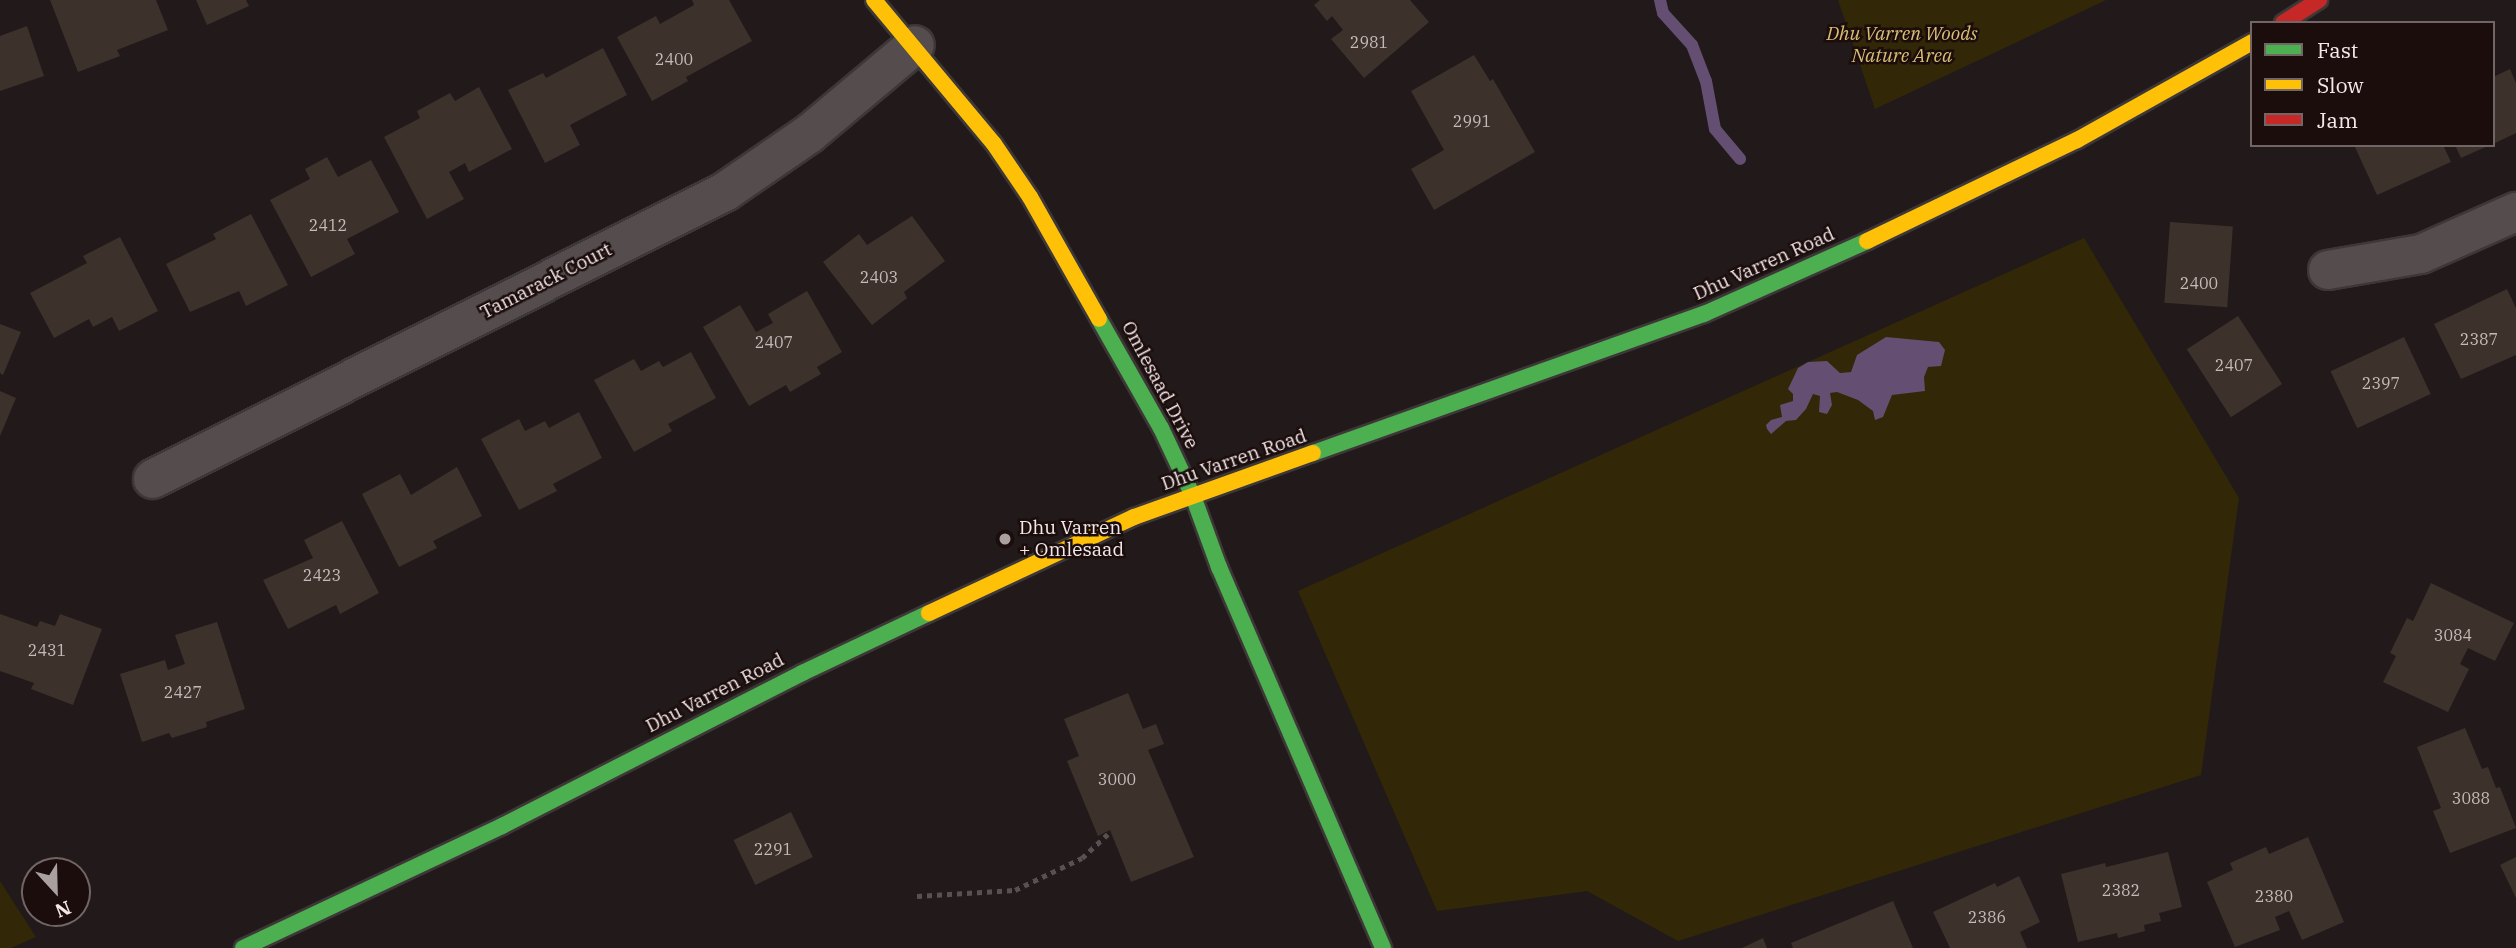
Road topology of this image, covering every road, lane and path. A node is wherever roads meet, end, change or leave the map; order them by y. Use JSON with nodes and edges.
{"nodes":[{"id":1,"x":874,"y":0,"type":"edge"},
{"id":2,"x":2319,"y":0,"type":"edge"},
{"id":3,"x":2286,"y":21,"type":"edge"},
{"id":4,"x":2250,"y":43,"type":"edge"},
{"id":5,"x":915,"y":45,"type":"junction"},
{"id":6,"x":2516,"y":212,"type":"edge"},
{"id":7,"x":2328,"y":270,"type":"dead end"},
{"id":8,"x":153,"y":479,"type":"dead end"},
{"id":9,"x":1193,"y":496,"type":"junction"},
{"id":10,"x":1108,"y":834,"type":"dead end"},
{"id":11,"x":917,"y":896,"type":"dead end"},
{"id":12,"x":243,"y":948,"type":"edge"},
{"id":13,"x":1382,"y":948,"type":"edge"}],
"edges":[{"from":1,"to":5,"type":"main road","name":"Omlesaad Drive"},
{"from":2,"to":3,"type":"main road"},
{"from":4,"to":9,"type":"main road","name":"Dhu Varren Road"},
{"from":5,"to":8,"type":"street","name":"Tamarack Court"},
{"from":5,"to":9,"type":"main road","name":"Omlesaad Drive"},
{"from":6,"to":7,"type":"street"},
{"from":9,"to":12,"type":"main road","name":"Dhu Varren Road"},
{"from":9,"to":13,"type":"main road","name":"Omlesaad Drive"},
{"from":10,"to":11,"type":"path"}]}
